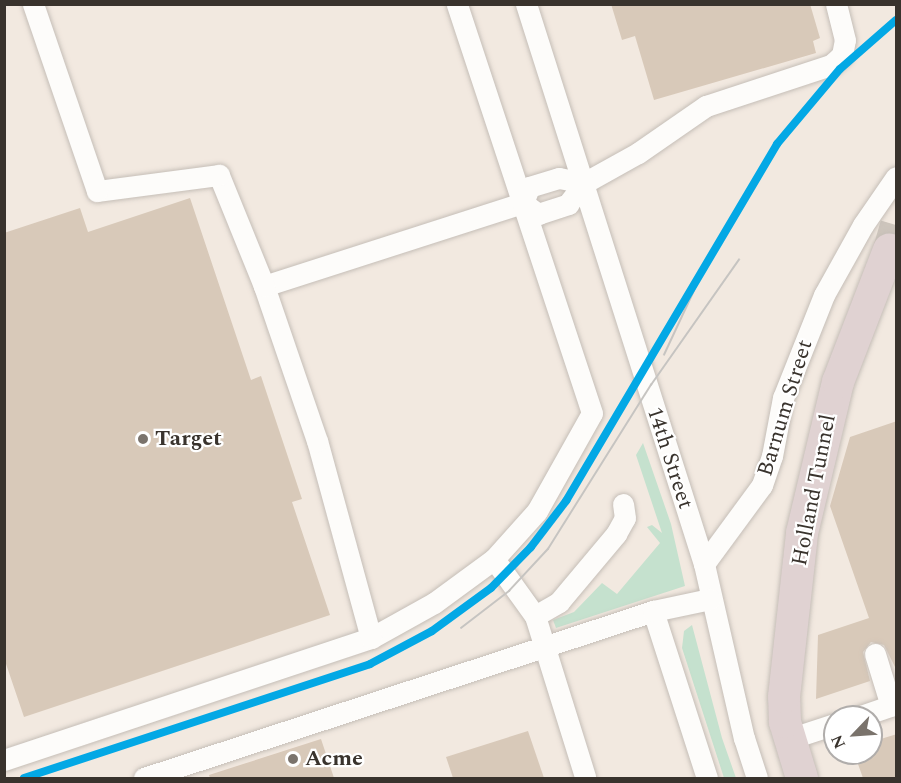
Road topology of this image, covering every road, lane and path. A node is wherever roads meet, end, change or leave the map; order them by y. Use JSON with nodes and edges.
{"nodes":[{"id":1,"x":33,"y":4,"type":"edge"},
{"id":2,"x":457,"y":4,"type":"edge"},
{"id":3,"x":526,"y":4,"type":"edge"},
{"id":4,"x":836,"y":4,"type":"edge"},
{"id":5,"x":584,"y":183,"type":"junction"},
{"id":6,"x":895,"y":183,"type":"edge"},
{"id":7,"x":523,"y":203,"type":"junction"},
{"id":8,"x":889,"y":250,"type":"tunnel mouth"},
{"id":9,"x":264,"y":286,"type":"junction"},
{"id":10,"x":623,"y":504,"type":"dead end"},
{"id":11,"x":494,"y":559,"type":"junction"},
{"id":12,"x":704,"y":564,"type":"junction"},
{"id":13,"x":710,"y":599,"type":"junction"},
{"id":14,"x":653,"y":611,"type":"junction"},
{"id":15,"x":535,"y":616,"type":"junction"},
{"id":16,"x":371,"y":638,"type":"junction"},
{"id":17,"x":545,"y":646,"type":"junction"},
{"id":18,"x":875,"y":654,"type":"dead end"},
{"id":19,"x":894,"y":705,"type":"edge"},
{"id":20,"x":814,"y":731,"type":"edge"},
{"id":21,"x":4,"y":760,"type":"edge"},
{"id":22,"x":585,"y":777,"type":"dead end"},
{"id":23,"x":144,"y":778,"type":"edge"},
{"id":24,"x":707,"y":778,"type":"edge"},
{"id":25,"x":757,"y":778,"type":"edge"},
{"id":26,"x":802,"y":778,"type":"edge"}],
"edges":[{"from":1,"to":9,"type":"street"},
{"from":2,"to":7,"type":"street"},
{"from":3,"to":5,"type":"street","name":"14th Street"},
{"from":4,"to":5,"type":"street"},
{"from":5,"to":7,"type":"street"},
{"from":5,"to":12,"type":"street","name":"14th Street"},
{"from":6,"to":12,"type":"street","name":"Barnum Street"},
{"from":7,"to":9,"type":"street"},
{"from":7,"to":11,"type":"street"},
{"from":8,"to":20,"type":"highway","name":"Holland Tunnel"},
{"from":9,"to":16,"type":"street"},
{"from":10,"to":15,"type":"street"},
{"from":11,"to":15,"type":"street"},
{"from":11,"to":16,"type":"street"},
{"from":12,"to":13,"type":"street","name":"14th Street"},
{"from":13,"to":14,"type":"street"},
{"from":13,"to":25,"type":"street","name":"14th Street"},
{"from":14,"to":17,"type":"street"},
{"from":14,"to":24,"type":"street"},
{"from":15,"to":17,"type":"street"},
{"from":16,"to":21,"type":"street"},
{"from":17,"to":22,"type":"street"},
{"from":17,"to":23,"type":"street"},
{"from":18,"to":19,"type":"street"},
{"from":20,"to":26,"type":"highway"}]}
